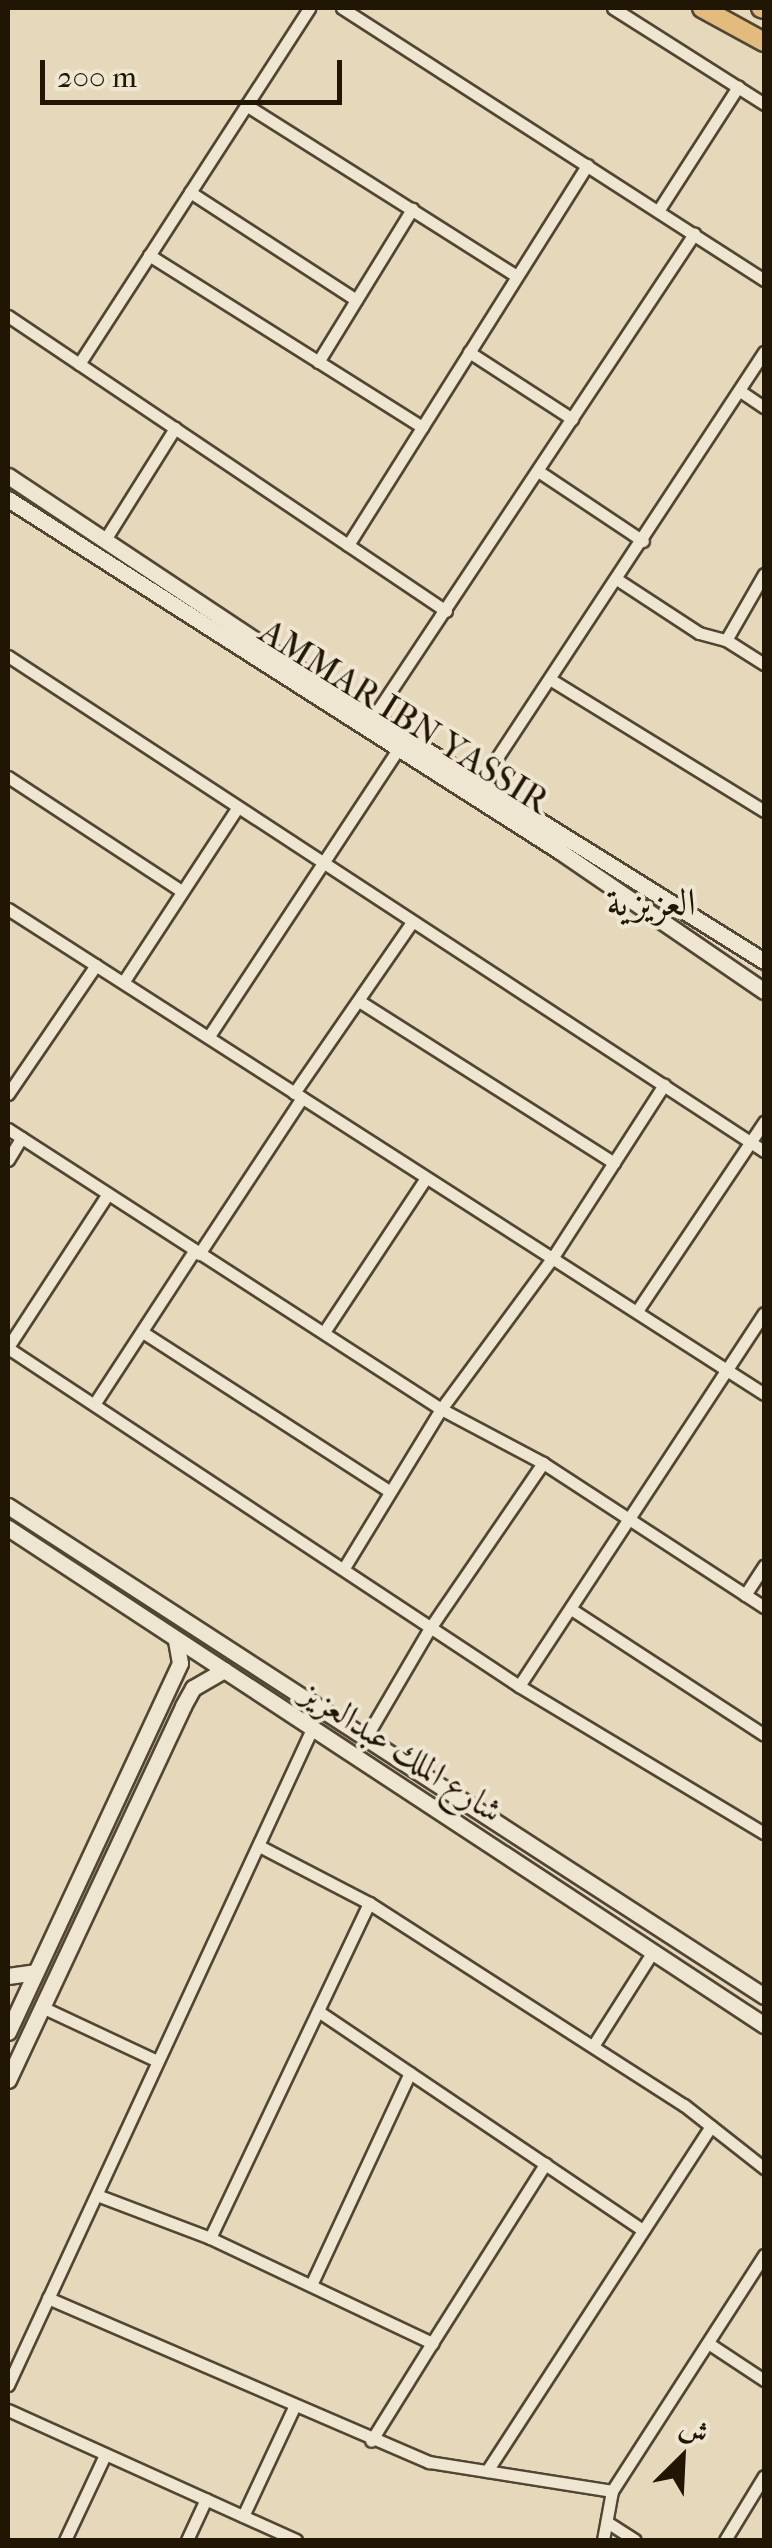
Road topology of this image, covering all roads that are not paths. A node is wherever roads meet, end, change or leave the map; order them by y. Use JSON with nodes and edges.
{"nodes":[{"id":1,"x":308,"y":8,"type":"edge"},
{"id":2,"x":342,"y":8,"type":"edge"},
{"id":3,"x":613,"y":8,"type":"edge"},
{"id":4,"x":702,"y":8,"type":"edge"},
{"id":5,"x":764,"y":42,"type":"edge"},
{"id":6,"x":738,"y":87,"type":"junction"},
{"id":7,"x":764,"y":104,"type":"edge"},
{"id":8,"x":246,"y":105,"type":"junction"},
{"id":9,"x":587,"y":165,"type":"junction"},
{"id":10,"x":190,"y":192,"type":"junction"},
{"id":11,"x":412,"y":210,"type":"junction"},
{"id":12,"x":658,"y":210,"type":"junction"},
{"id":13,"x":694,"y":234,"type":"junction"},
{"id":14,"x":150,"y":254,"type":"junction"},
{"id":15,"x":517,"y":276,"type":"junction"},
{"id":16,"x":764,"y":280,"type":"edge"},
{"id":17,"x":356,"y":300,"type":"junction"},
{"id":18,"x":8,"y":316,"type":"edge"},
{"id":19,"x":469,"y":352,"type":"junction"},
{"id":20,"x":764,"y":352,"type":"edge"},
{"id":21,"x":318,"y":362,"type":"junction"},
{"id":22,"x":79,"y":364,"type":"junction"},
{"id":23,"x":740,"y":391,"type":"junction"},
{"id":24,"x":764,"y":407,"type":"edge"},
{"id":25,"x":572,"y":419,"type":"junction"},
{"id":26,"x":174,"y":428,"type":"junction"},
{"id":27,"x":422,"y":428,"type":"junction"},
{"id":28,"x":538,"y":471,"type":"junction"},
{"id":29,"x":8,"y":476,"type":"edge"},
{"id":30,"x":8,"y":499,"type":"edge"},
{"id":31,"x":106,"y":538,"type":"junction"},
{"id":32,"x":642,"y":541,"type":"junction"},
{"id":33,"x":348,"y":544,"type":"junction"},
{"id":34,"x":764,"y":574,"type":"edge"},
{"id":35,"x":618,"y":580,"type":"junction"},
{"id":36,"x":446,"y":611,"type":"junction"},
{"id":37,"x":726,"y":640,"type":"junction"},
{"id":38,"x":8,"y":656,"type":"edge"},
{"id":39,"x":764,"y":664,"type":"edge"},
{"id":40,"x":553,"y":680,"type":"junction"},
{"id":41,"x":374,"y":716,"type":"junction"},
{"id":42,"x":397,"y":751,"type":"junction"},
{"id":43,"x":8,"y":776,"type":"edge"},
{"id":44,"x":481,"y":782,"type":"junction"},
{"id":45,"x":763,"y":807,"type":"edge"},
{"id":46,"x":236,"y":810,"type":"junction"},
{"id":47,"x":320,"y":864,"type":"junction"},
{"id":48,"x":180,"y":890,"type":"junction"},
{"id":49,"x":8,"y":912,"type":"edge"},
{"id":50,"x":412,"y":922,"type":"junction"},
{"id":51,"x":764,"y":962,"type":"edge"},
{"id":52,"x":96,"y":965,"type":"junction"},
{"id":53,"x":124,"y":980,"type":"junction"},
{"id":54,"x":764,"y":991,"type":"edge"},
{"id":55,"x":359,"y":1001,"type":"junction"},
{"id":56,"x":209,"y":1036,"type":"junction"},
{"id":57,"x":664,"y":1086,"type":"junction"},
{"id":58,"x":8,"y":1094,"type":"edge"},
{"id":59,"x":298,"y":1096,"type":"junction"},
{"id":60,"x":764,"y":1122,"type":"edge"},
{"id":61,"x":8,"y":1129,"type":"edge"},
{"id":62,"x":21,"y":1138,"type":"junction"},
{"id":63,"x":752,"y":1143,"type":"junction"},
{"id":64,"x":764,"y":1151,"type":"edge"},
{"id":65,"x":8,"y":1160,"type":"edge"},
{"id":66,"x":614,"y":1163,"type":"junction"},
{"id":67,"x":424,"y":1181,"type":"junction"},
{"id":68,"x":106,"y":1194,"type":"junction"},
{"id":69,"x":196,"y":1252,"type":"junction"},
{"id":70,"x":553,"y":1257,"type":"junction"},
{"id":71,"x":637,"y":1311,"type":"junction"},
{"id":72,"x":764,"y":1313,"type":"edge"},
{"id":73,"x":326,"y":1329,"type":"junction"},
{"id":74,"x":144,"y":1333,"type":"junction"},
{"id":75,"x":8,"y":1348,"type":"edge"},
{"id":76,"x":728,"y":1370,"type":"junction"},
{"id":77,"x":764,"y":1394,"type":"edge"},
{"id":78,"x":95,"y":1403,"type":"junction"},
{"id":79,"x":442,"y":1409,"type":"junction"},
{"id":80,"x":542,"y":1462,"type":"junction"},
{"id":81,"x":388,"y":1490,"type":"junction"},
{"id":82,"x":8,"y":1506,"type":"edge"},
{"id":83,"x":630,"y":1519,"type":"junction"},
{"id":84,"x":8,"y":1528,"type":"edge"},
{"id":85,"x":764,"y":1566,"type":"edge"},
{"id":86,"x":344,"y":1568,"type":"junction"},
{"id":87,"x":745,"y":1595,"type":"junction"},
{"id":88,"x":764,"y":1607,"type":"edge"},
{"id":89,"x":571,"y":1609,"type":"junction"},
{"id":90,"x":430,"y":1628,"type":"junction"},
{"id":91,"x":176,"y":1640,"type":"junction"},
{"id":92,"x":224,"y":1670,"type":"junction"},
{"id":93,"x":172,"y":1677,"type":"junction"},
{"id":94,"x":519,"y":1686,"type":"junction"},
{"id":95,"x":193,"y":1688,"type":"junction"},
{"id":96,"x":312,"y":1729,"type":"junction"},
{"id":97,"x":764,"y":1735,"type":"edge"},
{"id":98,"x":366,"y":1737,"type":"junction"},
{"id":99,"x":764,"y":1834,"type":"edge"},
{"id":100,"x":259,"y":1846,"type":"junction"},
{"id":101,"x":369,"y":1903,"type":"junction"},
{"id":102,"x":652,"y":1953,"type":"junction"},
{"id":103,"x":36,"y":1972,"type":"junction"},
{"id":104,"x":8,"y":1976,"type":"edge"},
{"id":105,"x":764,"y":1996,"type":"edge"},
{"id":106,"x":8,"y":1998,"type":"edge"},
{"id":107,"x":42,"y":2007,"type":"junction"},
{"id":108,"x":318,"y":2011,"type":"junction"},
{"id":109,"x":11,"y":2025,"type":"edge"},
{"id":110,"x":764,"y":2025,"type":"edge"},
{"id":111,"x":592,"y":2046,"type":"junction"},
{"id":112,"x":155,"y":2060,"type":"junction"},
{"id":113,"x":410,"y":2073,"type":"junction"},
{"id":114,"x":8,"y":2080,"type":"edge"},
{"id":115,"x":711,"y":2126,"type":"junction"},
{"id":116,"x":545,"y":2164,"type":"junction"},
{"id":117,"x":764,"y":2168,"type":"edge"},
{"id":118,"x":97,"y":2195,"type":"junction"},
{"id":119,"x":643,"y":2230,"type":"junction"},
{"id":120,"x":210,"y":2238,"type":"junction"},
{"id":121,"x":764,"y":2255,"type":"edge"},
{"id":122,"x":311,"y":2286,"type":"junction"},
{"id":123,"x":48,"y":2298,"type":"junction"},
{"id":124,"x":432,"y":2343,"type":"junction"},
{"id":125,"x":708,"y":2344,"type":"junction"},
{"id":126,"x":764,"y":2380,"type":"edge"},
{"id":127,"x":8,"y":2385,"type":"edge"},
{"id":128,"x":294,"y":2406,"type":"junction"},
{"id":129,"x":8,"y":2410,"type":"edge"},
{"id":130,"x":371,"y":2440,"type":"junction"},
{"id":131,"x":105,"y":2456,"type":"junction"},
{"id":132,"x":487,"y":2471,"type":"junction"},
{"id":133,"x":764,"y":2480,"type":"edge"},
{"id":134,"x":612,"y":2491,"type":"junction"},
{"id":135,"x":206,"y":2498,"type":"junction"},
{"id":136,"x":243,"y":2516,"type":"junction"},
{"id":137,"x":606,"y":2522,"type":"junction"},
{"id":138,"x":65,"y":2540,"type":"edge"},
{"id":139,"x":187,"y":2540,"type":"edge"},
{"id":140,"x":296,"y":2540,"type":"edge"},
{"id":141,"x":603,"y":2540,"type":"edge"},
{"id":142,"x":634,"y":2540,"type":"edge"},
{"id":143,"x":725,"y":2540,"type":"edge"}],
"edges":[{"from":1,"to":8,"type":"street"},
{"from":2,"to":9,"type":"street"},
{"from":3,"to":6,"type":"street"},
{"from":4,"to":5,"type":"main road"},
{"from":6,"to":7,"type":"street"},
{"from":6,"to":12,"type":"street"},
{"from":8,"to":10,"type":"street"},
{"from":8,"to":11,"type":"street"},
{"from":9,"to":12,"type":"street"},
{"from":9,"to":15,"type":"street"},
{"from":10,"to":14,"type":"street"},
{"from":10,"to":17,"type":"street"},
{"from":11,"to":15,"type":"street"},
{"from":11,"to":17,"type":"street"},
{"from":12,"to":13,"type":"street"},
{"from":13,"to":16,"type":"street"},
{"from":13,"to":25,"type":"street"},
{"from":14,"to":21,"type":"street"},
{"from":14,"to":22,"type":"street"},
{"from":15,"to":19,"type":"street"},
{"from":17,"to":21,"type":"street"},
{"from":18,"to":22,"type":"street"},
{"from":19,"to":25,"type":"street"},
{"from":19,"to":27,"type":"street"},
{"from":20,"to":23,"type":"street"},
{"from":21,"to":27,"type":"street"},
{"from":22,"to":26,"type":"street"},
{"from":23,"to":24,"type":"street"},
{"from":23,"to":32,"type":"street"},
{"from":25,"to":28,"type":"street"},
{"from":26,"to":31,"type":"street"},
{"from":26,"to":33,"type":"street"},
{"from":27,"to":33,"type":"street"},
{"from":28,"to":32,"type":"street"},
{"from":28,"to":36,"type":"street"},
{"from":29,"to":31,"type":"street","name":"AMMAR IBN YASSIR"},
{"from":30,"to":42,"type":"street","name":"AMMAR IBN YASSIR"},
{"from":31,"to":41,"type":"street","name":"AMMAR IBN YASSIR"},
{"from":32,"to":35,"type":"street"},
{"from":33,"to":36,"type":"street"},
{"from":34,"to":37,"type":"street"},
{"from":35,"to":37,"type":"street"},
{"from":35,"to":40,"type":"street"},
{"from":36,"to":41,"type":"street"},
{"from":37,"to":39,"type":"street"},
{"from":38,"to":46,"type":"street"},
{"from":40,"to":44,"type":"street"},
{"from":40,"to":45,"type":"street"},
{"from":41,"to":44,"type":"street","name":"AMMAR IBN YASSIR"},
{"from":42,"to":47,"type":"street"},
{"from":42,"to":54,"type":"street","name":"AMMAR IBN YASSIR"},
{"from":43,"to":48,"type":"street"},
{"from":44,"to":51,"type":"street","name":"AMMAR IBN YASSIR"},
{"from":46,"to":47,"type":"street"},
{"from":46,"to":48,"type":"street"},
{"from":47,"to":50,"type":"street"},
{"from":47,"to":56,"type":"street"},
{"from":48,"to":53,"type":"street"},
{"from":49,"to":52,"type":"street"},
{"from":50,"to":55,"type":"street"},
{"from":50,"to":57,"type":"street"},
{"from":52,"to":53,"type":"street"},
{"from":52,"to":58,"type":"street"},
{"from":53,"to":56,"type":"street"},
{"from":55,"to":59,"type":"street"},
{"from":55,"to":66,"type":"street"},
{"from":56,"to":59,"type":"street"},
{"from":57,"to":63,"type":"street"},
{"from":57,"to":66,"type":"street"},
{"from":59,"to":67,"type":"street"},
{"from":59,"to":69,"type":"street"},
{"from":60,"to":63,"type":"street"},
{"from":61,"to":62,"type":"street"},
{"from":62,"to":65,"type":"street"},
{"from":62,"to":68,"type":"street"},
{"from":63,"to":64,"type":"street"},
{"from":63,"to":71,"type":"street"},
{"from":66,"to":70,"type":"street"},
{"from":67,"to":70,"type":"street"},
{"from":67,"to":73,"type":"street"},
{"from":68,"to":69,"type":"street"},
{"from":68,"to":75,"type":"street"},
{"from":69,"to":73,"type":"street"},
{"from":69,"to":74,"type":"street"},
{"from":70,"to":71,"type":"street"},
{"from":70,"to":79,"type":"street"},
{"from":71,"to":76,"type":"street"},
{"from":72,"to":76,"type":"street"},
{"from":73,"to":79,"type":"street"},
{"from":74,"to":78,"type":"street"},
{"from":74,"to":81,"type":"street"},
{"from":75,"to":78,"type":"street"},
{"from":76,"to":77,"type":"street"},
{"from":76,"to":83,"type":"street"},
{"from":78,"to":86,"type":"street"},
{"from":79,"to":80,"type":"street"},
{"from":79,"to":81,"type":"street"},
{"from":80,"to":83,"type":"street"},
{"from":80,"to":90,"type":"street"},
{"from":81,"to":86,"type":"street"},
{"from":82,"to":98,"type":"street","name":"شارع الملك عبدالعزيز"},
{"from":83,"to":87,"type":"street"},
{"from":83,"to":89,"type":"street"},
{"from":84,"to":91,"type":"street","name":"شارع الملك عبدالعزيز"},
{"from":85,"to":87,"type":"street"},
{"from":86,"to":90,"type":"street"},
{"from":87,"to":88,"type":"street"},
{"from":89,"to":94,"type":"street"},
{"from":89,"to":97,"type":"street"},
{"from":90,"to":94,"type":"street"},
{"from":90,"to":98,"type":"street"},
{"from":91,"to":92,"type":"street","name":"شارع الملك عبدالعزيز"},
{"from":91,"to":93,"type":"street"},
{"from":92,"to":95,"type":"street"},
{"from":92,"to":96,"type":"street","name":"شارع الملك عبدالعزيز"},
{"from":93,"to":95,"type":"street"},
{"from":93,"to":103,"type":"street"},
{"from":94,"to":99,"type":"street"},
{"from":95,"to":107,"type":"street"},
{"from":96,"to":100,"type":"street"},
{"from":96,"to":102,"type":"street","name":"شارع الملك عبدالعزيز"},
{"from":98,"to":105,"type":"street","name":"شارع الملك عبدالعزيز"},
{"from":100,"to":101,"type":"street"},
{"from":100,"to":112,"type":"street"},
{"from":101,"to":108,"type":"street"},
{"from":101,"to":111,"type":"street"},
{"from":102,"to":110,"type":"street","name":"شارع الملك عبدالعزيز"},
{"from":102,"to":111,"type":"street"},
{"from":103,"to":104,"type":"street"},
{"from":103,"to":109,"type":"street"},
{"from":106,"to":109,"type":"street"},
{"from":107,"to":112,"type":"street"},
{"from":107,"to":114,"type":"street"},
{"from":108,"to":113,"type":"street"},
{"from":108,"to":120,"type":"street"},
{"from":111,"to":115,"type":"street"},
{"from":112,"to":118,"type":"street"},
{"from":113,"to":116,"type":"street"},
{"from":113,"to":122,"type":"street"},
{"from":115,"to":117,"type":"street"},
{"from":115,"to":119,"type":"street"},
{"from":116,"to":119,"type":"street"},
{"from":116,"to":124,"type":"street"},
{"from":118,"to":120,"type":"street"},
{"from":118,"to":123,"type":"street"},
{"from":119,"to":132,"type":"street"},
{"from":120,"to":122,"type":"street"},
{"from":121,"to":125,"type":"street"},
{"from":122,"to":124,"type":"street"},
{"from":123,"to":127,"type":"street"},
{"from":123,"to":128,"type":"street"},
{"from":124,"to":130,"type":"street"},
{"from":125,"to":126,"type":"street"},
{"from":125,"to":134,"type":"street"},
{"from":128,"to":130,"type":"street"},
{"from":128,"to":136,"type":"street"},
{"from":129,"to":131,"type":"street"},
{"from":130,"to":132,"type":"street"},
{"from":131,"to":135,"type":"street"},
{"from":131,"to":138,"type":"street"},
{"from":132,"to":134,"type":"street"},
{"from":133,"to":143,"type":"street"},
{"from":134,"to":137,"type":"street"},
{"from":135,"to":136,"type":"street"},
{"from":135,"to":139,"type":"street"},
{"from":136,"to":140,"type":"street"},
{"from":137,"to":141,"type":"street"},
{"from":137,"to":142,"type":"street"}]}
